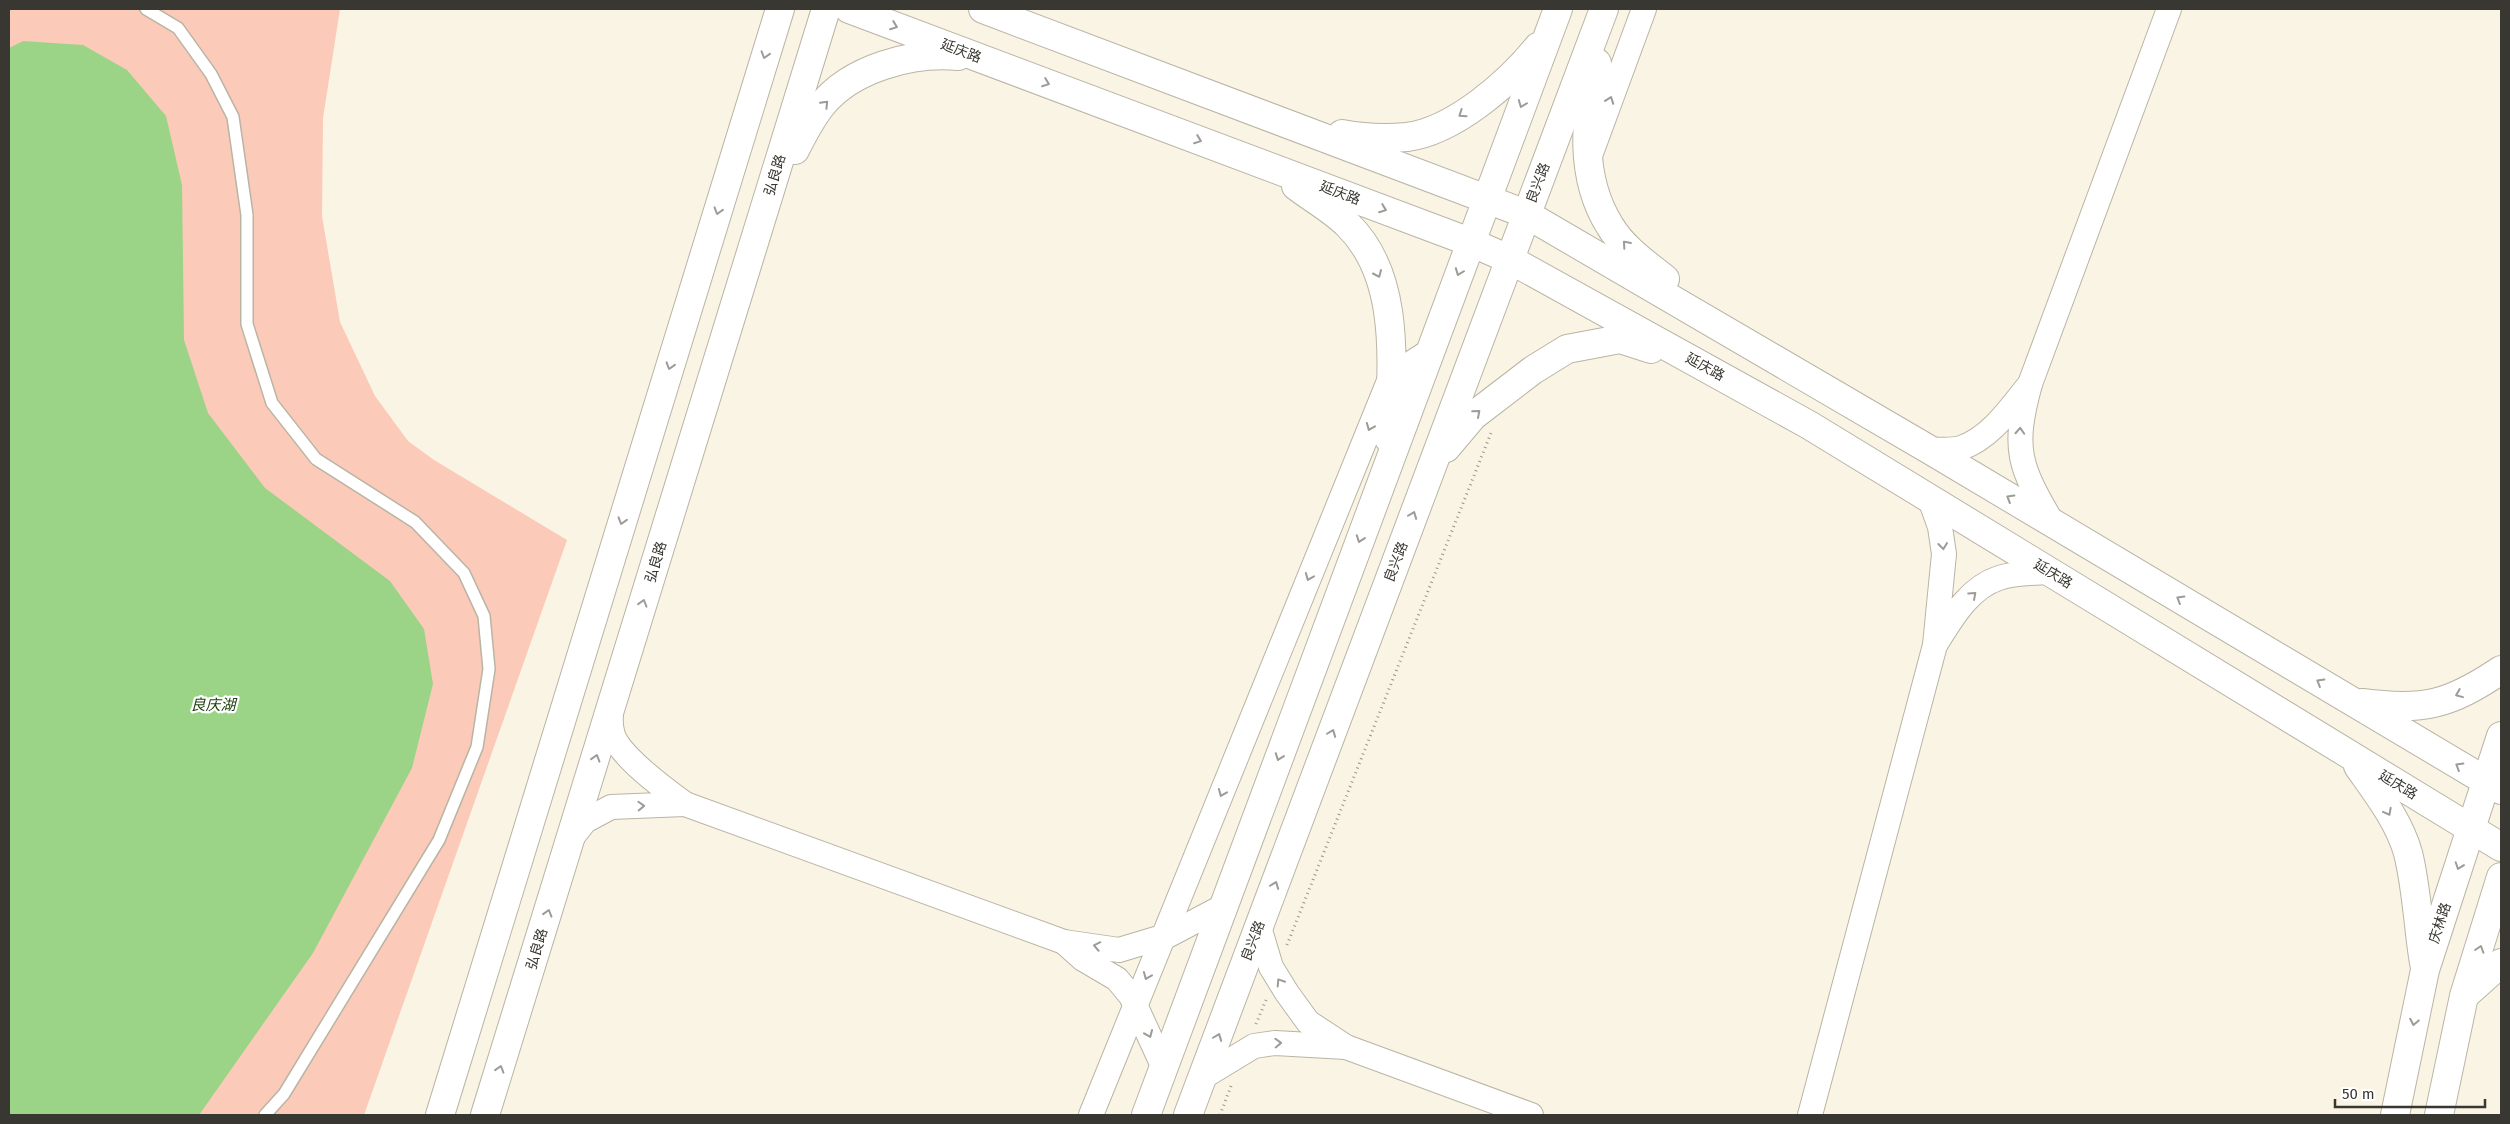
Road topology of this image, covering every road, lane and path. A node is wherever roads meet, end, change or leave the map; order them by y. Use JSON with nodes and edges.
{"nodes":[{"id":1,"x":146,"y":9,"type":"edge"},
{"id":2,"x":780,"y":9,"type":"edge"},
{"id":3,"x":826,"y":9,"type":"edge"},
{"id":4,"x":848,"y":9,"type":"edge"},
{"id":5,"x":983,"y":9,"type":"edge"},
{"id":6,"x":1558,"y":9,"type":"edge"},
{"id":7,"x":1604,"y":9,"type":"edge"},
{"id":8,"x":1608,"y":9,"type":"edge"},
{"id":9,"x":1644,"y":9,"type":"edge"},
{"id":10,"x":2169,"y":9,"type":"edge"},
{"id":11,"x":1548,"y":34,"type":"junction"},
{"id":12,"x":979,"y":58,"type":"junction"},
{"id":13,"x":1287,"y":123,"type":"junction"},
{"id":14,"x":1587,"y":162,"type":"junction"},
{"id":15,"x":1271,"y":168,"type":"junction"},
{"id":16,"x":1487,"y":198,"type":"junction"},
{"id":17,"x":1526,"y":214,"type":"junction"},
{"id":18,"x":760,"y":223,"type":"junction"},
{"id":19,"x":1470,"y":242,"type":"junction"},
{"id":20,"x":1510,"y":259,"type":"junction"},
{"id":21,"x":1745,"y":341,"type":"junction"},
{"id":22,"x":1430,"y":351,"type":"junction"},
{"id":23,"x":1702,"y":366,"type":"junction"},
{"id":24,"x":1390,"y":376,"type":"junction"},
{"id":25,"x":2030,"y":384,"type":"junction"},
{"id":26,"x":1491,"y":432,"type":"dead end"},
{"id":27,"x":1930,"y":450,"type":"junction"},
{"id":28,"x":1388,"y":462,"type":"junction"},
{"id":29,"x":1433,"y":462,"type":"junction"},
{"id":30,"x":1930,"y":499,"type":"junction"},
{"id":31,"x":2053,"y":524,"type":"junction"},
{"id":32,"x":2049,"y":572,"type":"junction"},
{"id":33,"x":1935,"y":645,"type":"junction"},
{"id":34,"x":2501,"y":670,"type":"edge"},
{"id":35,"x":2354,"y":703,"type":"junction"},
{"id":36,"x":611,"y":707,"type":"junction"},
{"id":37,"x":2501,"y":736,"type":"edge"},
{"id":38,"x":2352,"y":757,"type":"junction"},
{"id":39,"x":2493,"y":786,"type":"edge"},
{"id":40,"x":685,"y":804,"type":"junction"},
{"id":41,"x":2471,"y":829,"type":"junction"},
{"id":42,"x":570,"y":840,"type":"junction"},
{"id":43,"x":2501,"y":847,"type":"edge"},
{"id":44,"x":2501,"y":877,"type":"edge"},
{"id":45,"x":1224,"y":906,"type":"junction"},
{"id":46,"x":1259,"y":927,"type":"junction"},
{"id":47,"x":1163,"y":937,"type":"junction"},
{"id":48,"x":1064,"y":942,"type":"junction"},
{"id":49,"x":2501,"y":964,"type":"edge"},
{"id":50,"x":2424,"y":970,"type":"junction"},
{"id":51,"x":1276,"y":975,"type":"junction"},
{"id":52,"x":2464,"y":996,"type":"junction"},
{"id":53,"x":1135,"y":1006,"type":"junction"},
{"id":54,"x":1346,"y":1047,"type":"junction"},
{"id":55,"x":1245,"y":1051,"type":"junction"},
{"id":56,"x":1164,"y":1068,"type":"junction"},
{"id":57,"x":1203,"y":1077,"type":"junction"},
{"id":58,"x":265,"y":1115,"type":"edge"},
{"id":59,"x":440,"y":1115,"type":"edge"},
{"id":60,"x":486,"y":1115,"type":"edge"},
{"id":61,"x":1091,"y":1115,"type":"edge"},
{"id":62,"x":1146,"y":1115,"type":"edge"},
{"id":63,"x":1188,"y":1115,"type":"edge"},
{"id":64,"x":1220,"y":1115,"type":"edge"},
{"id":65,"x":1531,"y":1115,"type":"edge"},
{"id":66,"x":1810,"y":1115,"type":"edge"},
{"id":67,"x":2395,"y":1115,"type":"edge"},
{"id":68,"x":2439,"y":1115,"type":"edge"}],
"edges":[{"from":1,"to":58,"type":"lane"},
{"from":2,"to":59,"type":"street","one_way":true},
{"from":3,"to":18,"type":"street","name":"弘良路"},
{"from":4,"to":12,"type":"street","name":"延庆路","one_way":true},
{"from":5,"to":13,"type":"street"},
{"from":6,"to":11,"type":"street"},
{"from":7,"to":17,"type":"street","name":"良兴路"},
{"from":8,"to":14,"type":"street"},
{"from":14,"to":9,"type":"street","one_way":true},
{"from":10,"to":25,"type":"street"},
{"from":11,"to":13,"type":"street","one_way":true},
{"from":11,"to":16,"type":"street","one_way":true},
{"from":12,"to":15,"type":"street","name":"延庆路","one_way":true},
{"from":18,"to":12,"type":"street","one_way":true},
{"from":13,"to":16,"type":"street"},
{"from":21,"to":14,"type":"street","one_way":true},
{"from":15,"to":19,"type":"street","name":"延庆路","one_way":true},
{"from":15,"to":24,"type":"street","one_way":true},
{"from":16,"to":17,"type":"street"},
{"from":16,"to":19,"type":"street"},
{"from":17,"to":20,"type":"street","name":"良兴路"},
{"from":17,"to":21,"type":"street"},
{"from":36,"to":18,"type":"street","name":"弘良路","one_way":true},
{"from":19,"to":20,"type":"street","name":"延庆路"},
{"from":19,"to":22,"type":"street","one_way":true},
{"from":20,"to":23,"type":"street","name":"延庆路"},
{"from":20,"to":29,"type":"street","name":"良兴路"},
{"from":21,"to":27,"type":"street"},
{"from":22,"to":24,"type":"street"},
{"from":22,"to":28,"type":"street"},
{"from":29,"to":23,"type":"street","one_way":true},
{"from":23,"to":30,"type":"street","name":"延庆路"},
{"from":24,"to":28,"type":"street"},
{"from":24,"to":47,"type":"street","one_way":true},
{"from":25,"to":27,"type":"street"},
{"from":31,"to":25,"type":"street","one_way":true},
{"from":26,"to":51,"type":"path"},
{"from":31,"to":27,"type":"street","one_way":true},
{"from":28,"to":45,"type":"street","one_way":true},
{"from":46,"to":29,"type":"street","name":"良兴路","one_way":true},
{"from":30,"to":32,"type":"street","name":"延庆路"},
{"from":30,"to":33,"type":"street","one_way":true},
{"from":35,"to":31,"type":"street","one_way":true},
{"from":33,"to":32,"type":"street","one_way":true},
{"from":32,"to":38,"type":"street","name":"延庆路"},
{"from":33,"to":66,"type":"street"},
{"from":34,"to":35,"type":"street","one_way":true},
{"from":39,"to":35,"type":"street","one_way":true},
{"from":36,"to":40,"type":"street"},
{"from":42,"to":36,"type":"street","name":"弘良路","one_way":true},
{"from":37,"to":39,"type":"street","name":"庆林路"},
{"from":38,"to":41,"type":"street","name":"延庆路"},
{"from":38,"to":50,"type":"street","one_way":true},
{"from":39,"to":41,"type":"street","name":"庆林路"},
{"from":42,"to":40,"type":"street","one_way":true},
{"from":40,"to":48,"type":"street"},
{"from":41,"to":43,"type":"street","name":"延庆路"},
{"from":41,"to":50,"type":"street","name":"庆林路","one_way":true},
{"from":60,"to":42,"type":"street","name":"弘良路","one_way":true},
{"from":52,"to":44,"type":"street","one_way":true},
{"from":45,"to":47,"type":"street"},
{"from":45,"to":56,"type":"street"},
{"from":46,"to":51,"type":"street"},
{"from":57,"to":46,"type":"street","name":"良兴路","one_way":true},
{"from":47,"to":48,"type":"street","one_way":true},
{"from":47,"to":53,"type":"street","one_way":true},
{"from":48,"to":53,"type":"street"},
{"from":49,"to":52,"type":"street"},
{"from":50,"to":67,"type":"street","name":"庆林路","one_way":true},
{"from":54,"to":51,"type":"street","one_way":true},
{"from":51,"to":55,"type":"path"},
{"from":52,"to":68,"type":"street"},
{"from":53,"to":56,"type":"street","one_way":true},
{"from":53,"to":61,"type":"street"},
{"from":55,"to":54,"type":"street","one_way":true},
{"from":54,"to":65,"type":"street"},
{"from":55,"to":57,"type":"street"},
{"from":55,"to":64,"type":"path"},
{"from":56,"to":62,"type":"street"},
{"from":57,"to":63,"type":"street","name":"良兴路"}]}
